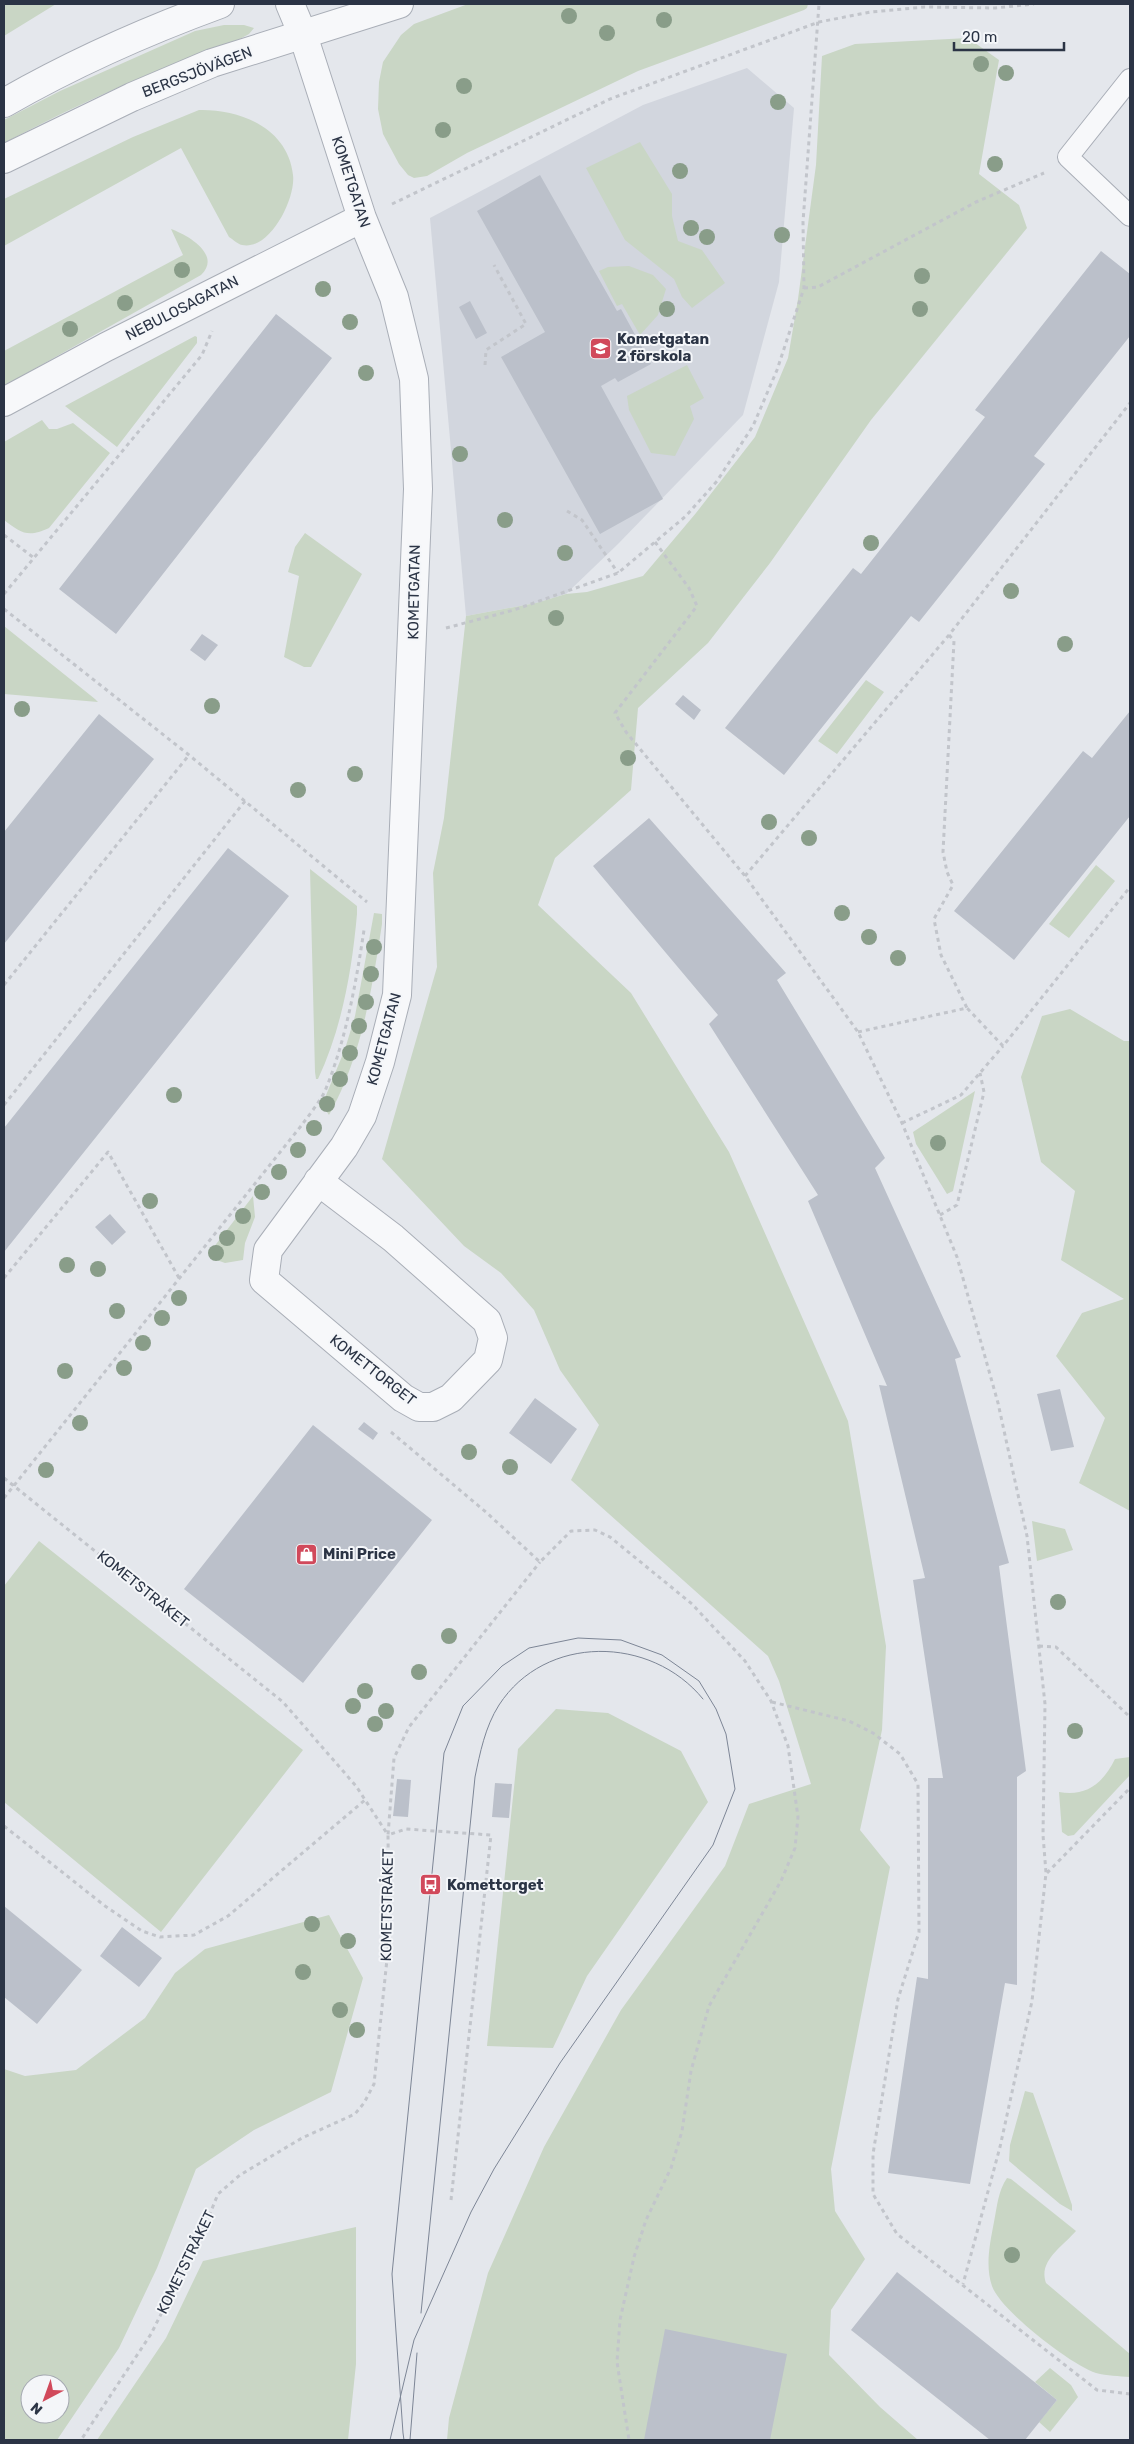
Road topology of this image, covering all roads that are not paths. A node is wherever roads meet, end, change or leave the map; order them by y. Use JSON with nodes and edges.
{"nodes":[{"id":1,"x":220,"y":4,"type":"edge"},
{"id":2,"x":290,"y":4,"type":"edge"},
{"id":3,"x":399,"y":4,"type":"edge"},
{"id":4,"x":303,"y":35,"type":"junction"},
{"id":5,"x":1130,"y":79,"type":"edge"},
{"id":6,"x":4,"y":103,"type":"edge"},
{"id":7,"x":4,"y":159,"type":"edge"},
{"id":8,"x":1130,"y":216,"type":"edge"},
{"id":9,"x":362,"y":218,"type":"junction"},
{"id":10,"x":4,"y":402,"type":"edge"},
{"id":11,"x":318,"y":1181,"type":"junction"}],
"edges":[{"from":1,"to":6,"type":"street"},
{"from":2,"to":4,"type":"street","name":"KOMETGATAN"},
{"from":3,"to":4,"type":"street","name":"BERGSJÖVÄGEN"},
{"from":4,"to":7,"type":"street","name":"BERGSJÖVÄGEN"},
{"from":4,"to":9,"type":"street","name":"KOMETGATAN"},
{"from":5,"to":8,"type":"lane"},
{"from":9,"to":10,"type":"street","name":"NEBULOSAGATAN"},
{"from":9,"to":11,"type":"street","name":"KOMETGATAN"},
{"from":11,"to":11,"type":"street","name":"KOMETTORGET"}]}
